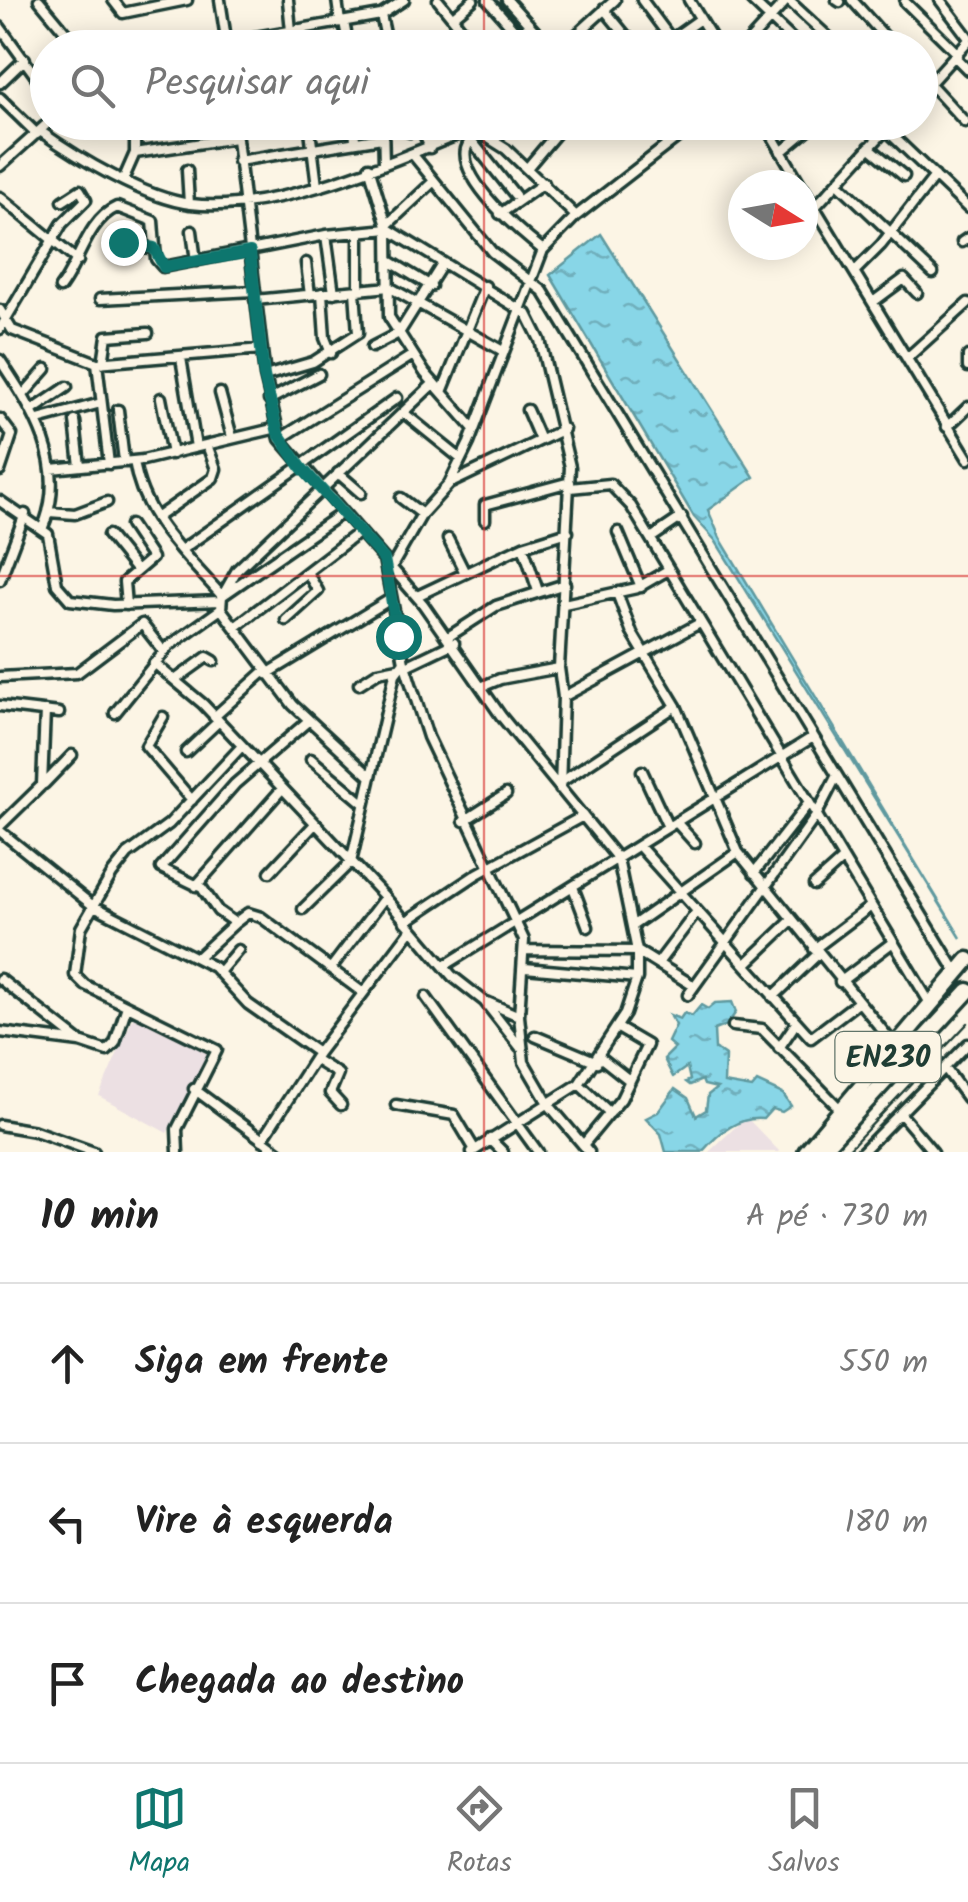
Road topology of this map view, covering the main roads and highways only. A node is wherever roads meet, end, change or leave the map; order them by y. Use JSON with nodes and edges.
{"nodes":[{"id":1,"x":968,"y":960,"type":"edge"},
{"id":2,"x":968,"y":991,"type":"edge"},
{"id":3,"x":806,"y":1152,"type":"edge"},
{"id":4,"x":820,"y":1152,"type":"edge"}],
"edges":[{"from":1,"to":3,"type":"highway","number":"EN230"},
{"from":2,"to":4,"type":"highway","number":"EN230"}]}
